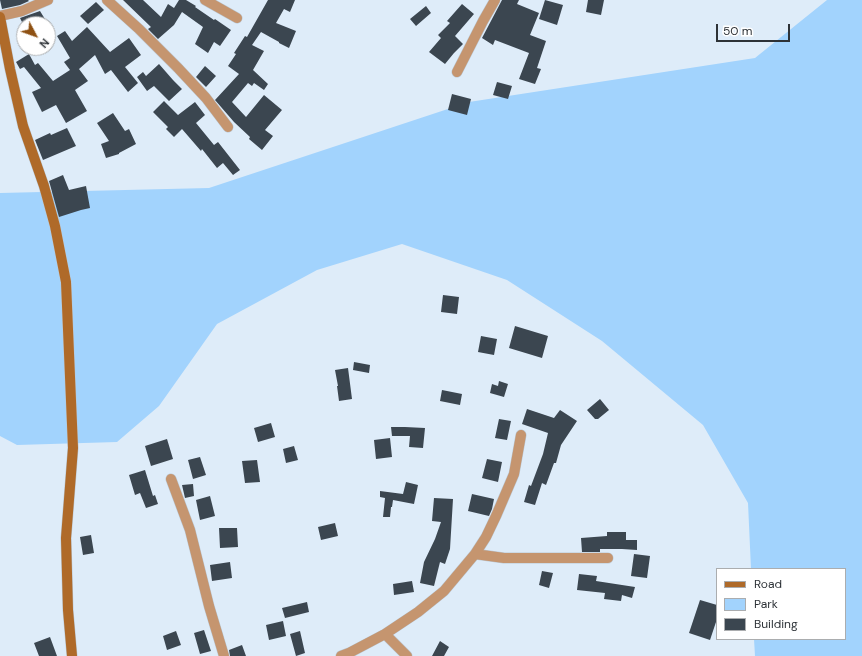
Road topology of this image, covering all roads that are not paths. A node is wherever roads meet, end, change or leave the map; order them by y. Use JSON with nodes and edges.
{"nodes":[{"id":1,"x":48,"y":0,"type":"edge"},
{"id":2,"x":107,"y":0,"type":"edge"},
{"id":3,"x":205,"y":0,"type":"edge"},
{"id":4,"x":495,"y":0,"type":"edge"},
{"id":5,"x":0,"y":16,"type":"edge"},
{"id":6,"x":236,"y":18,"type":"dead end"},
{"id":7,"x":457,"y":72,"type":"dead end"},
{"id":8,"x":228,"y":127,"type":"dead end"},
{"id":9,"x":521,"y":435,"type":"dead end"},
{"id":10,"x":172,"y":479,"type":"dead end"},
{"id":11,"x":475,"y":554,"type":"junction"},
{"id":12,"x":608,"y":558,"type":"dead end"},
{"id":13,"x":384,"y":634,"type":"junction"},
{"id":14,"x":72,"y":656,"type":"edge"},
{"id":15,"x":224,"y":656,"type":"edge"},
{"id":16,"x":341,"y":656,"type":"edge"},
{"id":17,"x":407,"y":656,"type":"edge"}],
"edges":[{"from":1,"to":5,"type":"street"},
{"from":2,"to":8,"type":"street"},
{"from":3,"to":6,"type":"street"},
{"from":4,"to":7,"type":"street"},
{"from":5,"to":14,"type":"street"},
{"from":9,"to":11,"type":"street"},
{"from":10,"to":15,"type":"street"},
{"from":11,"to":12,"type":"street"},
{"from":11,"to":13,"type":"street"},
{"from":13,"to":16,"type":"street"},
{"from":13,"to":17,"type":"street"}]}
